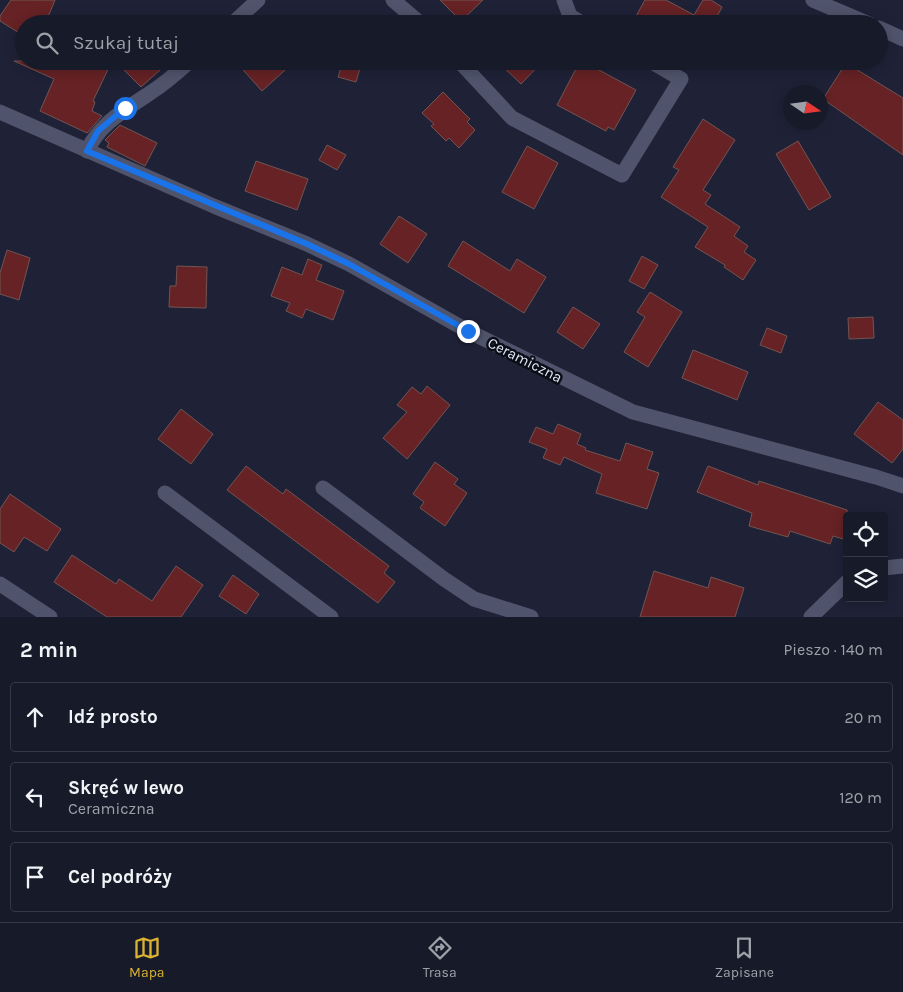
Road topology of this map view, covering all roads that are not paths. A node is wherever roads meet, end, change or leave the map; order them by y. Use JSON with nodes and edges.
{"nodes":[{"id":1,"x":258,"y":0,"type":"edge"},
{"id":2,"x":393,"y":0,"type":"edge"},
{"id":3,"x":564,"y":0,"type":"edge"},
{"id":4,"x":814,"y":0,"type":"edge"},
{"id":5,"x":242,"y":15,"type":"edge"},
{"id":6,"x":410,"y":15,"type":"edge"},
{"id":7,"x":570,"y":15,"type":"edge"},
{"id":8,"x":848,"y":15,"type":"edge"},
{"id":9,"x":888,"y":32,"type":"edge"},
{"id":10,"x":903,"y":39,"type":"edge"},
{"id":11,"x":180,"y":70,"type":"edge"},
{"id":12,"x":467,"y":70,"type":"edge"},
{"id":13,"x":666,"y":70,"type":"edge"},
{"id":14,"x":0,"y":112,"type":"edge"},
{"id":15,"x":87,"y":151,"type":"junction"},
{"id":16,"x":903,"y":486,"type":"edge"},
{"id":17,"x":323,"y":488,"type":"dead end"},
{"id":18,"x":165,"y":493,"type":"dead end"},
{"id":19,"x":903,"y":566,"type":"edge"},
{"id":20,"x":888,"y":568,"type":"edge"},
{"id":21,"x":0,"y":584,"type":"edge"},
{"id":22,"x":843,"y":586,"type":"edge"},
{"id":23,"x":50,"y":617,"type":"edge"},
{"id":24,"x":331,"y":617,"type":"edge"},
{"id":25,"x":531,"y":617,"type":"edge"},
{"id":26,"x":811,"y":617,"type":"edge"}],
"edges":[{"from":1,"to":5,"type":"street"},
{"from":2,"to":6,"type":"street"},
{"from":3,"to":7,"type":"street"},
{"from":4,"to":8,"type":"street"},
{"from":9,"to":10,"type":"street"},
{"from":11,"to":15,"type":"street"},
{"from":12,"to":13,"type":"street"},
{"from":14,"to":15,"type":"street","name":"Ceramiczna"},
{"from":15,"to":16,"type":"street","name":"Ceramiczna"},
{"from":17,"to":25,"type":"street"},
{"from":18,"to":24,"type":"street"},
{"from":19,"to":20,"type":"street"},
{"from":21,"to":23,"type":"street"},
{"from":22,"to":26,"type":"street"}]}
